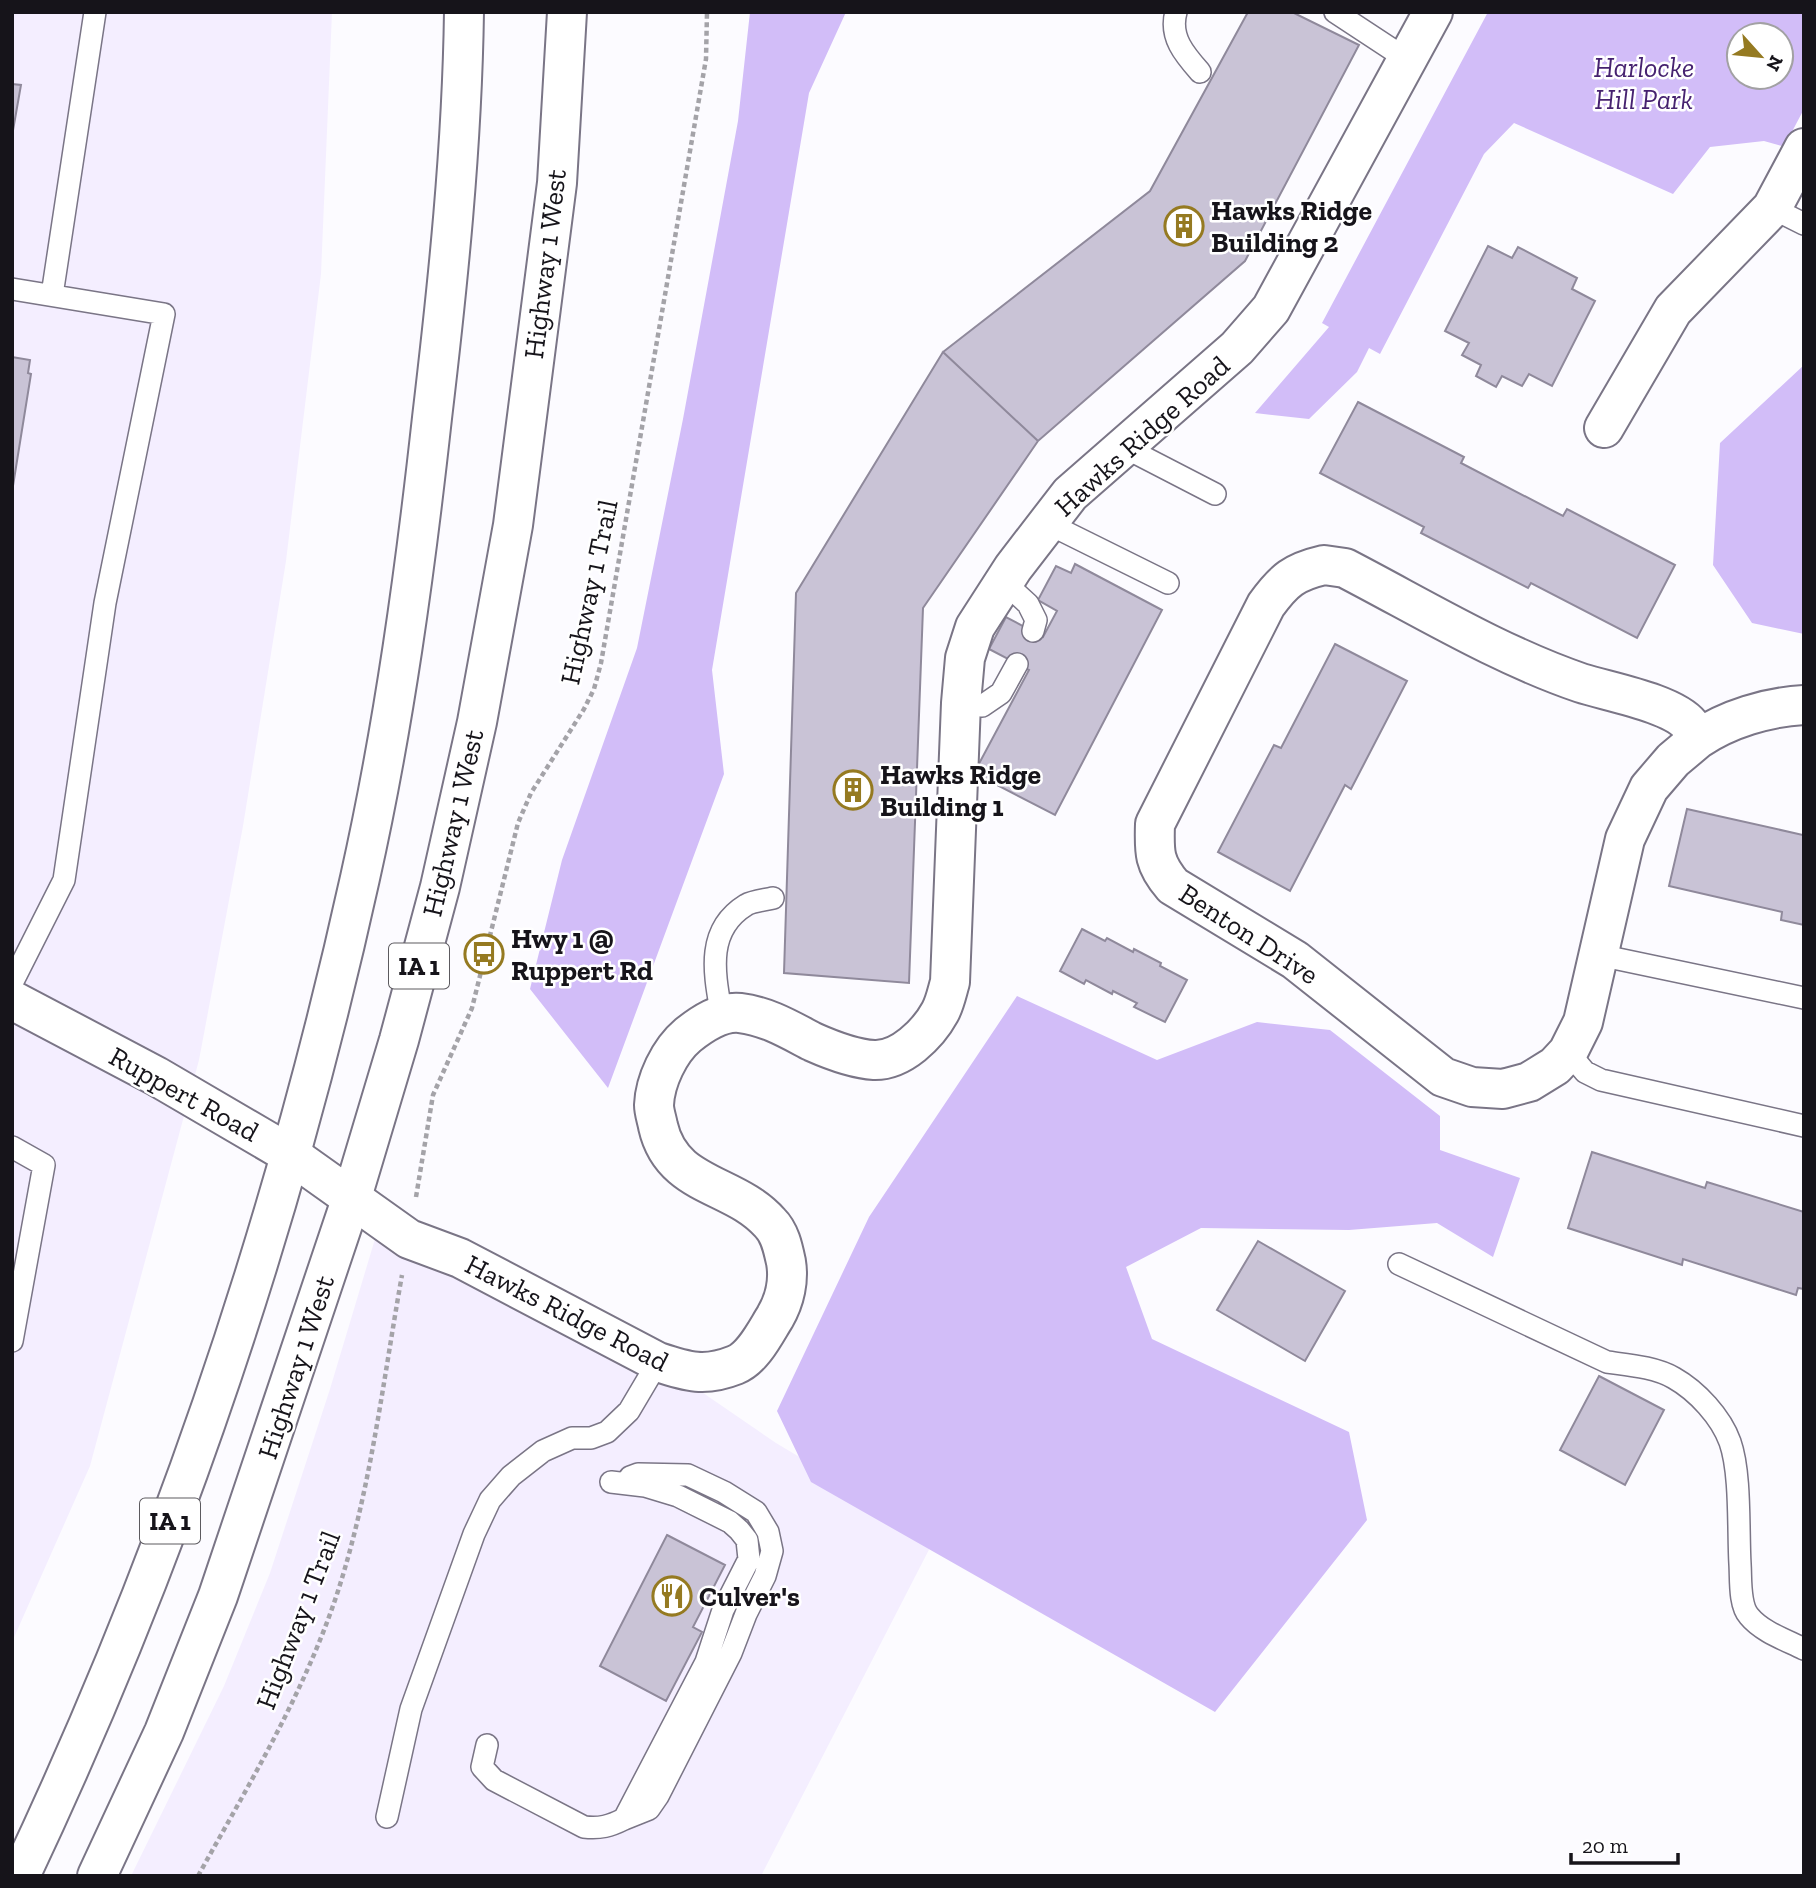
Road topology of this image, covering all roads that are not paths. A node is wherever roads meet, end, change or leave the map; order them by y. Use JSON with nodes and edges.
{"nodes":[{"id":1,"x":95,"y":12,"type":"edge"},
{"id":2,"x":464,"y":12,"type":"edge"},
{"id":3,"x":568,"y":12,"type":"edge"},
{"id":4,"x":1176,"y":12,"type":"edge"},
{"id":5,"x":1335,"y":12,"type":"edge"},
{"id":6,"x":1433,"y":12,"type":"edge"},
{"id":7,"x":1408,"y":60,"type":"junction"},
{"id":8,"x":1200,"y":72,"type":"dead end"},
{"id":9,"x":1804,"y":148,"type":"edge"},
{"id":10,"x":1788,"y":216,"type":"edge"},
{"id":11,"x":12,"y":289,"type":"edge"},
{"id":12,"x":52,"y":295,"type":"junction"},
{"id":13,"x":1604,"y":428,"type":"dead end"},
{"id":14,"x":1124,"y":447,"type":"junction"},
{"id":15,"x":1215,"y":494,"type":"dead end"},
{"id":16,"x":1047,"y":523,"type":"junction"},
{"id":17,"x":1004,"y":582,"type":"junction"},
{"id":18,"x":1168,"y":583,"type":"dead end"},
{"id":19,"x":1033,"y":631,"type":"dead end"},
{"id":20,"x":1017,"y":664,"type":"dead end"},
{"id":21,"x":961,"y":703,"type":"junction"},
{"id":22,"x":1804,"y":705,"type":"edge"},
{"id":23,"x":1698,"y":739,"type":"junction"},
{"id":24,"x":773,"y":898,"type":"dead end"},
{"id":25,"x":1599,"y":955,"type":"junction"},
{"id":26,"x":12,"y":984,"type":"edge"},
{"id":27,"x":1804,"y":998,"type":"edge"},
{"id":28,"x":12,"y":1000,"type":"edge"},
{"id":29,"x":722,"y":1017,"type":"junction"},
{"id":30,"x":1569,"y":1052,"type":"junction"},
{"id":31,"x":1804,"y":1126,"type":"edge"},
{"id":32,"x":12,"y":1147,"type":"edge"},
{"id":33,"x":291,"y":1155,"type":"junction"},
{"id":34,"x":352,"y":1197,"type":"junction"},
{"id":35,"x":1399,"y":1264,"type":"dead end"},
{"id":36,"x":12,"y":1341,"type":"edge"},
{"id":37,"x":658,"y":1362,"type":"junction"},
{"id":38,"x":611,"y":1482,"type":"dead end"},
{"id":39,"x":1804,"y":1649,"type":"edge"},
{"id":40,"x":486,"y":1745,"type":"dead end"},
{"id":41,"x":387,"y":1817,"type":"dead end"},
{"id":42,"x":20,"y":1876,"type":"edge"},
{"id":43,"x":97,"y":1876,"type":"edge"}],
"edges":[{"from":1,"to":12,"type":"lane"},
{"from":2,"to":33,"type":"street","number":"IA 1"},
{"from":3,"to":34,"type":"street","name":"Highway 1 West","number":"IA 1"},
{"from":4,"to":8,"type":"lane"},
{"from":5,"to":7,"type":"lane"},
{"from":6,"to":7,"type":"street","name":"Hawks Ridge Road"},
{"from":7,"to":14,"type":"street","name":"Hawks Ridge Road"},
{"from":9,"to":10,"type":"street"},
{"from":10,"to":13,"type":"street"},
{"from":11,"to":12,"type":"lane"},
{"from":12,"to":26,"type":"lane"},
{"from":14,"to":15,"type":"lane"},
{"from":14,"to":16,"type":"street","name":"Hawks Ridge Road"},
{"from":16,"to":17,"type":"street","name":"Hawks Ridge Road"},
{"from":16,"to":18,"type":"lane"},
{"from":17,"to":19,"type":"lane"},
{"from":17,"to":21,"type":"street","name":"Hawks Ridge Road"},
{"from":20,"to":21,"type":"lane"},
{"from":21,"to":29,"type":"street","name":"Hawks Ridge Road"},
{"from":22,"to":23,"type":"street","name":"Benton Drive"},
{"from":23,"to":25,"type":"street","name":"Benton Drive"},
{"from":23,"to":30,"type":"street","name":"Benton Drive"},
{"from":24,"to":29,"type":"lane"},
{"from":25,"to":27,"type":"lane"},
{"from":25,"to":30,"type":"street","name":"Benton Drive"},
{"from":28,"to":33,"type":"street","name":"Ruppert Road"},
{"from":29,"to":37,"type":"street","name":"Hawks Ridge Road"},
{"from":30,"to":31,"type":"lane"},
{"from":32,"to":36,"type":"lane"},
{"from":33,"to":34,"type":"street","name":"Ruppert Road"},
{"from":33,"to":42,"type":"street","number":"IA 1"},
{"from":34,"to":37,"type":"street","name":"Hawks Ridge Road"},
{"from":34,"to":43,"type":"street","name":"Highway 1 West","number":"IA 1"},
{"from":35,"to":39,"type":"lane"},
{"from":37,"to":41,"type":"lane"},
{"from":38,"to":40,"type":"lane"}]}
